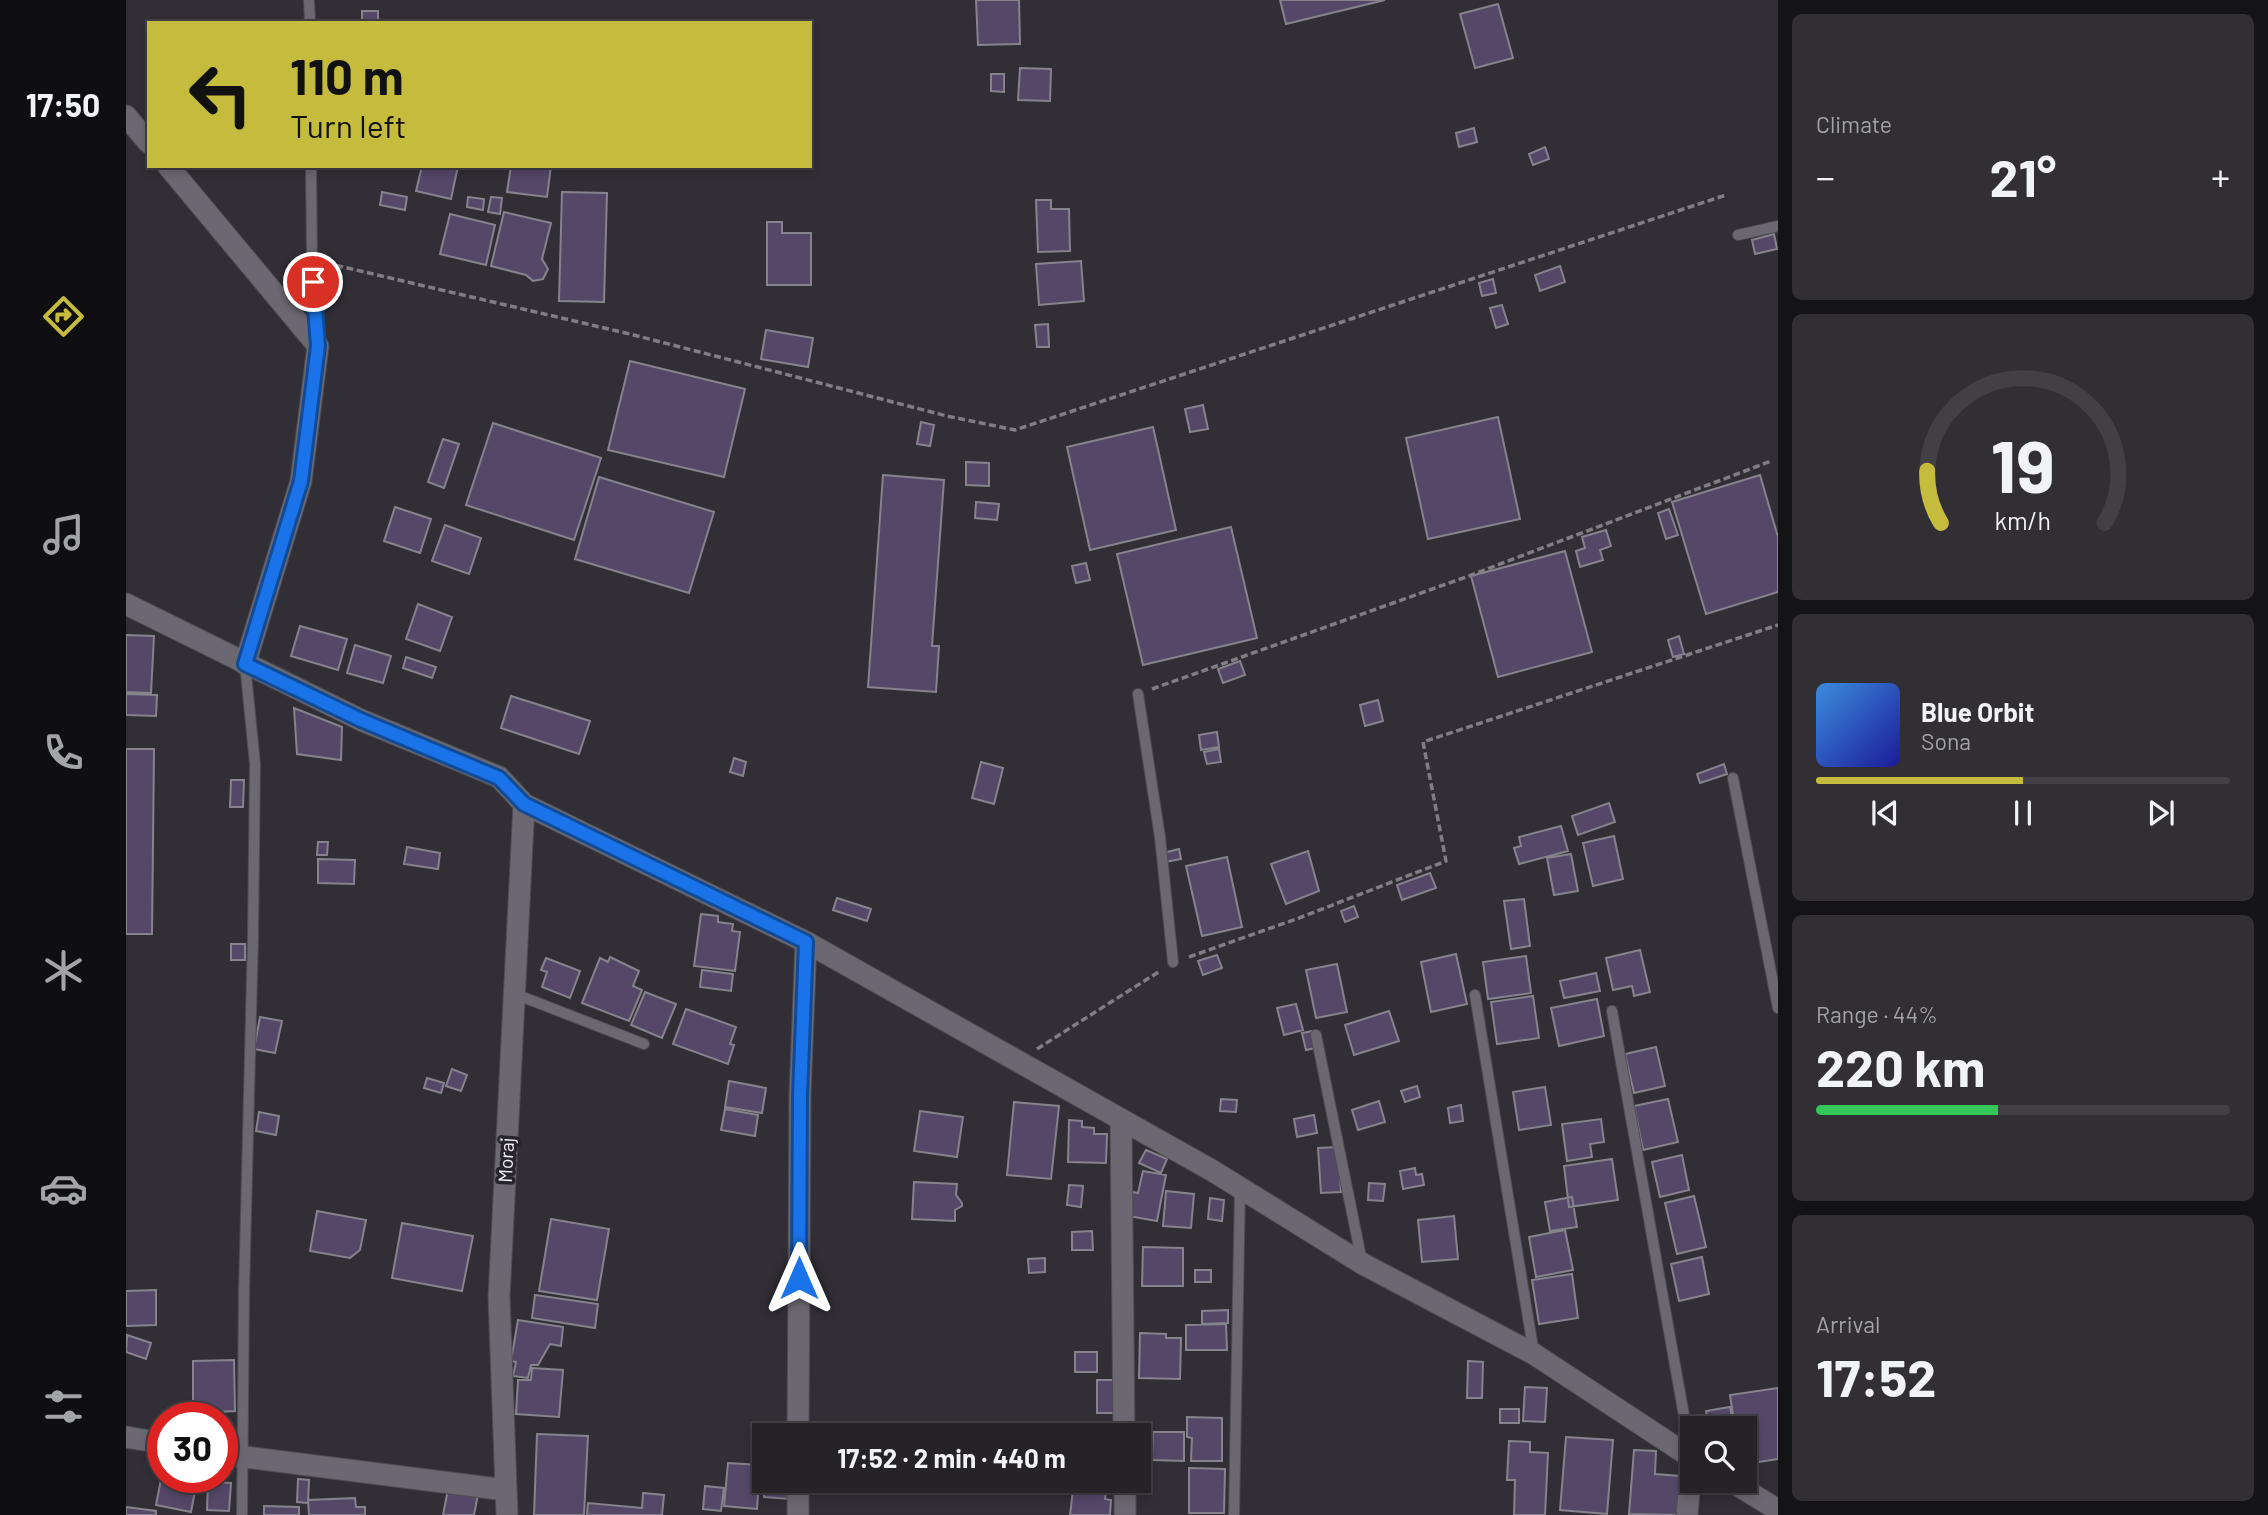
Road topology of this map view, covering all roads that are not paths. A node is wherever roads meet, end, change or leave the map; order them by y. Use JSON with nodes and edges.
{"nodes":[{"id":1,"x":309,"y":0,"type":"edge"},
{"id":2,"x":310,"y":21,"type":"edge"},
{"id":3,"x":126,"y":116,"type":"edge"},
{"id":4,"x":147,"y":141,"type":"edge"},
{"id":5,"x":170,"y":168,"type":"edge"},
{"id":6,"x":311,"y":168,"type":"edge"},
{"id":7,"x":1778,"y":226,"type":"edge"},
{"id":8,"x":1738,"y":235,"type":"dead end"},
{"id":9,"x":318,"y":346,"type":"junction"},
{"id":10,"x":126,"y":604,"type":"edge"},
{"id":11,"x":245,"y":664,"type":"junction"},
{"id":12,"x":1138,"y":694,"type":"road end"},
{"id":13,"x":1733,"y":778,"type":"dead end"},
{"id":14,"x":524,"y":804,"type":"junction"},
{"id":15,"x":806,"y":942,"type":"junction"},
{"id":16,"x":1173,"y":962,"type":"road end"},
{"id":17,"x":515,"y":994,"type":"junction"},
{"id":18,"x":1475,"y":995,"type":"dead end"},
{"id":19,"x":1778,"y":1008,"type":"edge"},
{"id":20,"x":1612,"y":1011,"type":"dead end"},
{"id":21,"x":1316,"y":1035,"type":"dead end"},
{"id":22,"x":644,"y":1044,"type":"dead end"},
{"id":23,"x":1121,"y":1121,"type":"junction"},
{"id":24,"x":1240,"y":1187,"type":"junction"},
{"id":25,"x":1363,"y":1264,"type":"junction"},
{"id":26,"x":1534,"y":1354,"type":"junction"},
{"id":27,"x":234,"y":1402,"type":"edge"},
{"id":28,"x":1684,"y":1416,"type":"edge"},
{"id":29,"x":798,"y":1423,"type":"edge"},
{"id":30,"x":1124,"y":1423,"type":"edge"},
{"id":31,"x":126,"y":1437,"type":"edge"},
{"id":32,"x":147,"y":1440,"type":"edge"},
{"id":33,"x":1680,"y":1450,"type":"edge"},
{"id":34,"x":238,"y":1457,"type":"edge"},
{"id":35,"x":506,"y":1490,"type":"junction"},
{"id":36,"x":238,"y":1491,"type":"edge"},
{"id":37,"x":798,"y":1493,"type":"edge"},
{"id":38,"x":1125,"y":1493,"type":"edge"},
{"id":39,"x":1689,"y":1493,"type":"edge"},
{"id":40,"x":1750,"y":1493,"type":"edge"},
{"id":41,"x":1778,"y":1510,"type":"edge"},
{"id":42,"x":242,"y":1515,"type":"edge"},
{"id":43,"x":507,"y":1515,"type":"edge"},
{"id":44,"x":798,"y":1515,"type":"edge"},
{"id":45,"x":1125,"y":1515,"type":"edge"},
{"id":46,"x":1234,"y":1515,"type":"edge"},
{"id":47,"x":1687,"y":1515,"type":"edge"}],
"edges":[{"from":1,"to":2,"type":"lane"},
{"from":3,"to":4,"type":"street"},
{"from":5,"to":9,"type":"street"},
{"from":6,"to":9,"type":"lane"},
{"from":7,"to":8,"type":"lane"},
{"from":9,"to":11,"type":"street"},
{"from":10,"to":11,"type":"street"},
{"from":11,"to":14,"type":"street"},
{"from":11,"to":27,"type":"lane"},
{"from":12,"to":16,"type":"lane"},
{"from":13,"to":19,"type":"lane"},
{"from":14,"to":15,"type":"street"},
{"from":14,"to":17,"type":"street","name":"Moraj"},
{"from":15,"to":23,"type":"street"},
{"from":15,"to":29,"type":"street"},
{"from":17,"to":22,"type":"lane"},
{"from":17,"to":35,"type":"street","name":"Moraj"},
{"from":18,"to":26,"type":"lane"},
{"from":20,"to":28,"type":"lane"},
{"from":21,"to":25,"type":"lane"},
{"from":23,"to":24,"type":"street"},
{"from":23,"to":30,"type":"street"},
{"from":24,"to":25,"type":"street"},
{"from":24,"to":46,"type":"lane"},
{"from":25,"to":26,"type":"street"},
{"from":26,"to":33,"type":"street"},
{"from":31,"to":32,"type":"street"},
{"from":34,"to":35,"type":"street"},
{"from":35,"to":43,"type":"street","name":"Moraj"},
{"from":36,"to":42,"type":"lane"},
{"from":37,"to":44,"type":"street"},
{"from":38,"to":45,"type":"street"},
{"from":39,"to":47,"type":"street"},
{"from":40,"to":41,"type":"street"}]}
